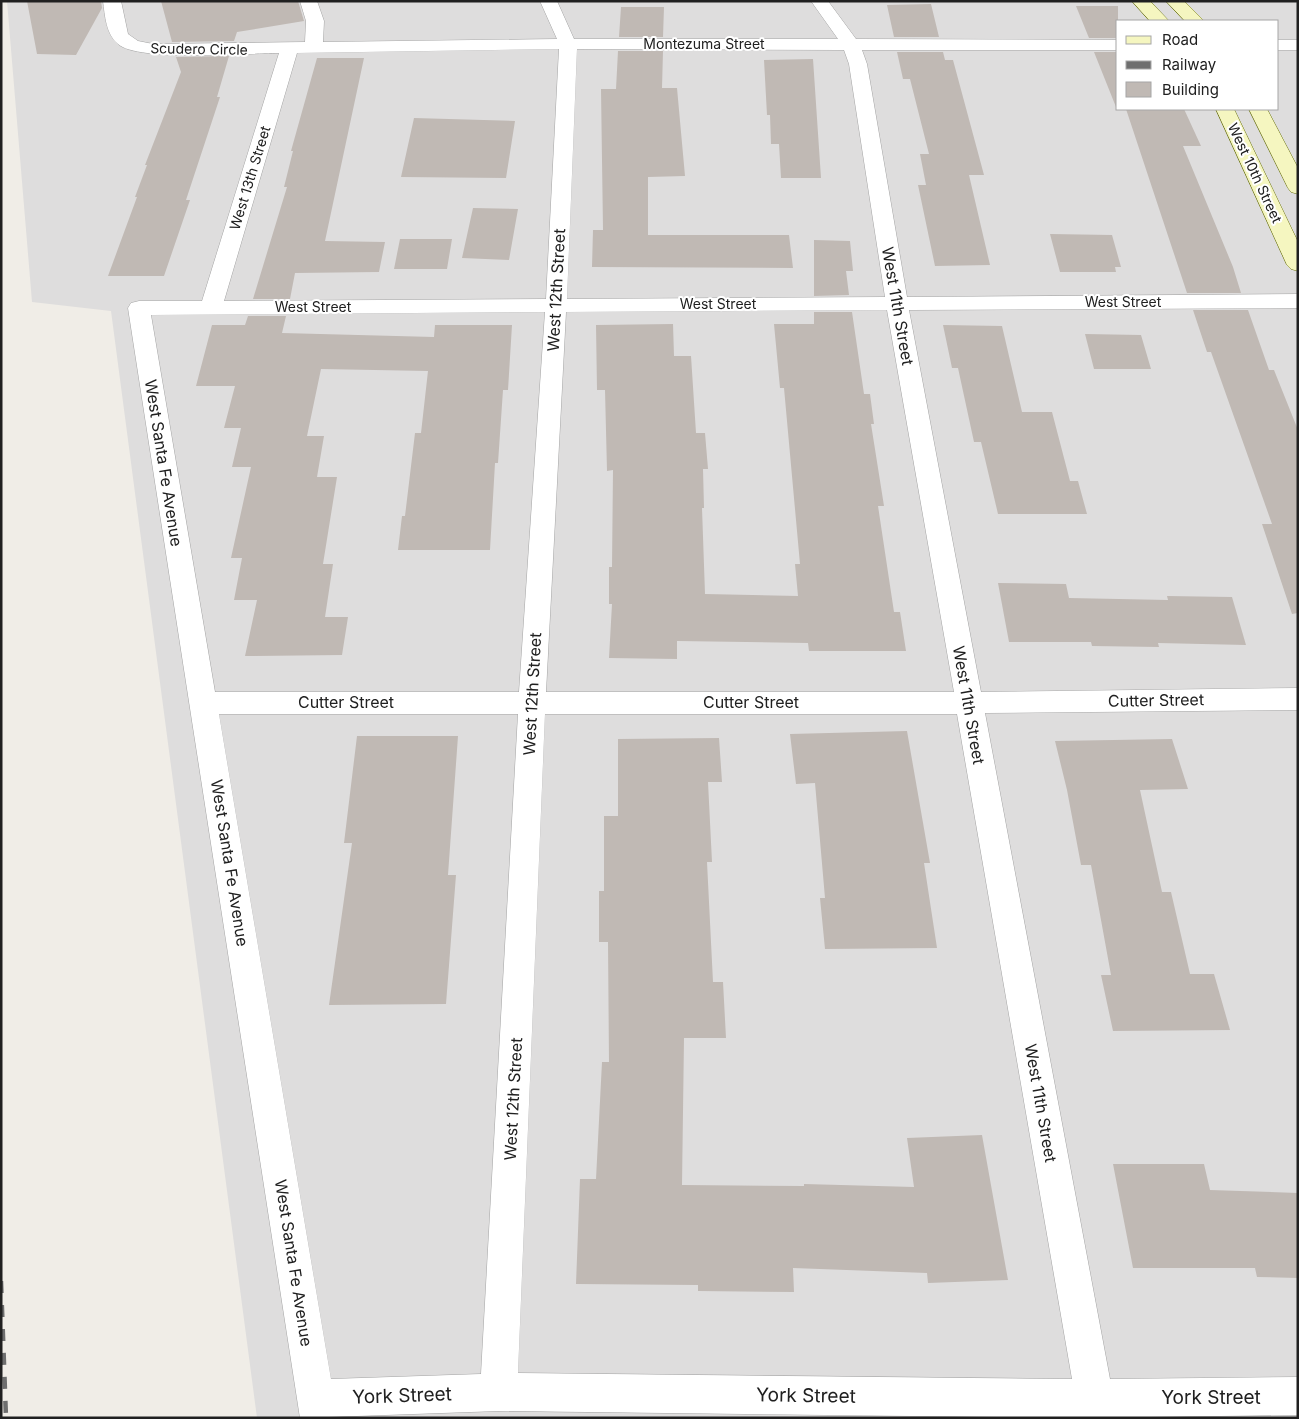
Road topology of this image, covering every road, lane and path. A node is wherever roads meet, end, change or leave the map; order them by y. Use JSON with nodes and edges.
{"nodes":[{"id":1,"x":112,"y":1,"type":"edge"},
{"id":2,"x":308,"y":1,"type":"edge"},
{"id":3,"x":548,"y":1,"type":"edge"},
{"id":4,"x":818,"y":1,"type":"edge"},
{"id":5,"x":1140,"y":1,"type":"edge"},
{"id":6,"x":1174,"y":1,"type":"edge"},
{"id":7,"x":1159,"y":20,"type":"edge"},
{"id":8,"x":1194,"y":20,"type":"edge"},
{"id":9,"x":850,"y":43,"type":"junction"},
{"id":10,"x":568,"y":44,"type":"junction"},
{"id":11,"x":1116,"y":45,"type":"edge"},
{"id":12,"x":1279,"y":45,"type":"edge"},
{"id":13,"x":1298,"y":45,"type":"edge"},
{"id":14,"x":314,"y":46,"type":"junction"},
{"id":15,"x":289,"y":48,"type":"junction"},
{"id":16,"x":1225,"y":110,"type":"edge"},
{"id":17,"x":1259,"y":110,"type":"edge"},
{"id":18,"x":1298,"y":188,"type":"edge"},
{"id":19,"x":1298,"y":265,"type":"edge"},
{"id":20,"x":1298,"y":301,"type":"edge"},
{"id":21,"x":897,"y":303,"type":"junction"},
{"id":22,"x":556,"y":306,"type":"junction"},
{"id":23,"x":211,"y":307,"type":"junction"},
{"id":24,"x":138,"y":308,"type":"joint"},
{"id":25,"x":1298,"y":699,"type":"edge"},
{"id":26,"x":532,"y":701,"type":"junction"},
{"id":27,"x":204,"y":703,"type":"junction"},
{"id":28,"x":968,"y":703,"type":"junction"},
{"id":29,"x":499,"y":1392,"type":"junction"},
{"id":30,"x":1298,"y":1396,"type":"edge"},
{"id":31,"x":317,"y":1408,"type":"edge"},
{"id":32,"x":1096,"y":1408,"type":"edge"}],
"edges":[{"from":1,"to":15,"type":"street","name":"Scudero Circle"},
{"from":2,"to":14,"type":"street"},
{"from":3,"to":10,"type":"street","name":"West 12th Street"},
{"from":4,"to":9,"type":"street","name":"West 11th Street"},
{"from":5,"to":7,"type":"main road"},
{"from":6,"to":8,"type":"main road"},
{"from":9,"to":10,"type":"street","name":"Montezuma Street"},
{"from":9,"to":11,"type":"street","name":"Montezuma Street"},
{"from":9,"to":21,"type":"street","name":"West 11th Street"},
{"from":10,"to":14,"type":"street","name":"Montezuma Street"},
{"from":10,"to":22,"type":"street","name":"West 12th Street"},
{"from":12,"to":13,"type":"street"},
{"from":14,"to":15,"type":"street","name":"Montezuma Street"},
{"from":15,"to":23,"type":"street","name":"West 13th Street"},
{"from":16,"to":19,"type":"main road","name":"West 10th Street"},
{"from":17,"to":18,"type":"main road","name":"West 10th Street"},
{"from":20,"to":21,"type":"street","name":"West Street"},
{"from":21,"to":22,"type":"street","name":"West Street"},
{"from":21,"to":28,"type":"street","name":"West 11th Street"},
{"from":22,"to":23,"type":"street","name":"West Street"},
{"from":22,"to":26,"type":"street","name":"West 12th Street"},
{"from":23,"to":24,"type":"street","name":"West Street"},
{"from":24,"to":27,"type":"street","name":"West Santa Fe Avenue"},
{"from":25,"to":28,"type":"street","name":"Cutter Street"},
{"from":26,"to":27,"type":"street","name":"Cutter Street"},
{"from":26,"to":28,"type":"street","name":"Cutter Street"},
{"from":26,"to":29,"type":"street","name":"West 12th Street"},
{"from":27,"to":31,"type":"street","name":"West Santa Fe Avenue"},
{"from":28,"to":32,"type":"street","name":"West 11th Street"},
{"from":29,"to":31,"type":"street","name":"York Street"},
{"from":29,"to":32,"type":"street","name":"York Street"},
{"from":30,"to":32,"type":"street","name":"York Street"}]}
